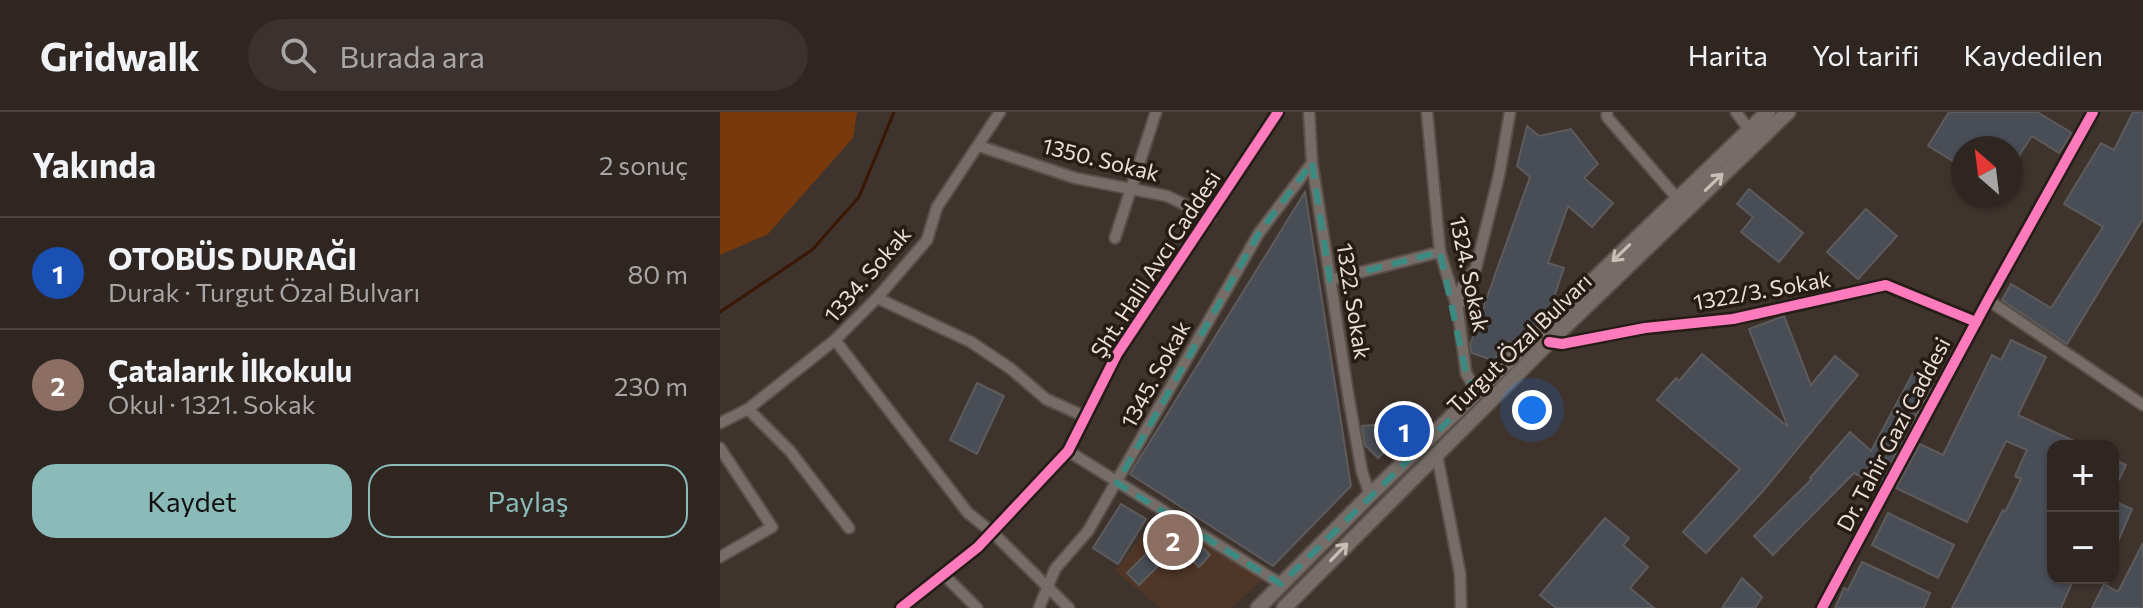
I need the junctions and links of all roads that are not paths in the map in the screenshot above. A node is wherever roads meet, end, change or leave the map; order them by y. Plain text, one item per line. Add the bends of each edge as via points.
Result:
1 (1000, 112) edge
2 (1156, 112) edge
3 (1309, 112) edge
4 (1427, 112) edge
5 (1510, 112) edge
6 (1607, 112) edge
7 (1736, 112) edge
8 (1768, 112) edge
9 (1788, 112) edge
10 (2093, 112) edge
11 (1271, 115) edge
12 (1749, 130) junction
13 (979, 146) junction
14 (1312, 163) junction
15 (1131, 190) junction
16 (1677, 198) junction
17 (1210, 217) junction
18 (1115, 238) dead end
19 (1440, 252) junction
20 (1330, 280) junction
21 (877, 298) junction
22 (1988, 300) junction
23 (1458, 310) junction
24 (1976, 322) junction
25 (835, 340) junction
26 (1549, 342) junction
27 (1477, 393) junction
28 (2143, 405) edge
29 (748, 409) junction
30 (1086, 417) junction
31 (720, 423) edge
32 (720, 448) edge
33 (1068, 451) junction
34 (1437, 455) junction
35 (1117, 483) junction
36 (1370, 495) junction
37 (849, 528) dead end
38 (993, 533) junction
39 (720, 557) edge
40 (943, 574) junction
41 (1281, 584) junction
42 (1047, 590) junction
43 (901, 608) edge
44 (977, 608) edge
45 (1039, 608) edge
46 (1069, 608) edge
47 (1258, 608) edge
48 (1284, 608) edge
49 (1461, 608) edge
50 (1822, 608) edge

1 - 13 street, 1334. Sokak
2 - 15 street
3 - 14 street, 1322. Sokak
4 - 19 street, 1324. Sokak
5 - 23 street via 1476,268 1461,289
6 - 16 street
7 - 12 street
8 - 12 main road
26 -> 9 main road, Turgut Özal Bulvarı
10 - 22 street, Dr. Tahir Gazi Caddesi
11 - 17 street, Şht. Halil Avcı Caddesi
12 - 16 main road
13 - 15 street, 1350. Sokak via 1075,178
13 - 21 street, 1334. Sokak via 937,207 927,240
14 - 20 street, 1322. Sokak
14 - 35 street, 1345. Sokak via 1259,233
15 - 17 street, 1350. Sokak via 1167,196
15 - 18 street
16 -> 27 main road
17 - 30 street, Şht. Halil Avcı Caddesi via 1117,354
19 - 20 street
19 - 23 street, 1324. Sokak
20 - 36 street, 1322. Sokak
21 - 25 street, 1334. Sokak
21 - 30 street via 971,342 1046,399
22 - 24 street, Dr. Tahir Gazi Caddesi
22 - 28 street
23 - 27 street, 1324. Sokak via 1466,373
24 - 26 street, 1322/3. Sokak via 1886,285 1733,319
24 - 50 street, Dr. Tahir Gazi Caddesi
25 - 29 street, 1334. Sokak
25 - 38 street via 968,513
26 - 34 main road, Turgut Özal Bulvarı
27 - 36 main road
29 - 31 street, 1334. Sokak
29 - 37 street via 790,451
30 - 33 street, Şht. Halil Avcı Caddesi
32 - 39 street via 772,527
33 - 35 street
33 - 38 street, Şht. Halil Avcı Caddesi
48 -> 34 main road, Turgut Özal Bulvarı
34 - 49 street via 1460,573
35 - 41 street
35 - 42 street, 1345. Sokak via 1088,531 1055,569
36 - 41 main road
38 - 40 street, Şht. Halil Avcı Caddesi
38 - 42 street
40 - 43 street, Şht. Halil Avcı Caddesi
40 - 44 street
41 - 47 main road
42 - 45 street, 1345. Sokak
42 - 46 street

